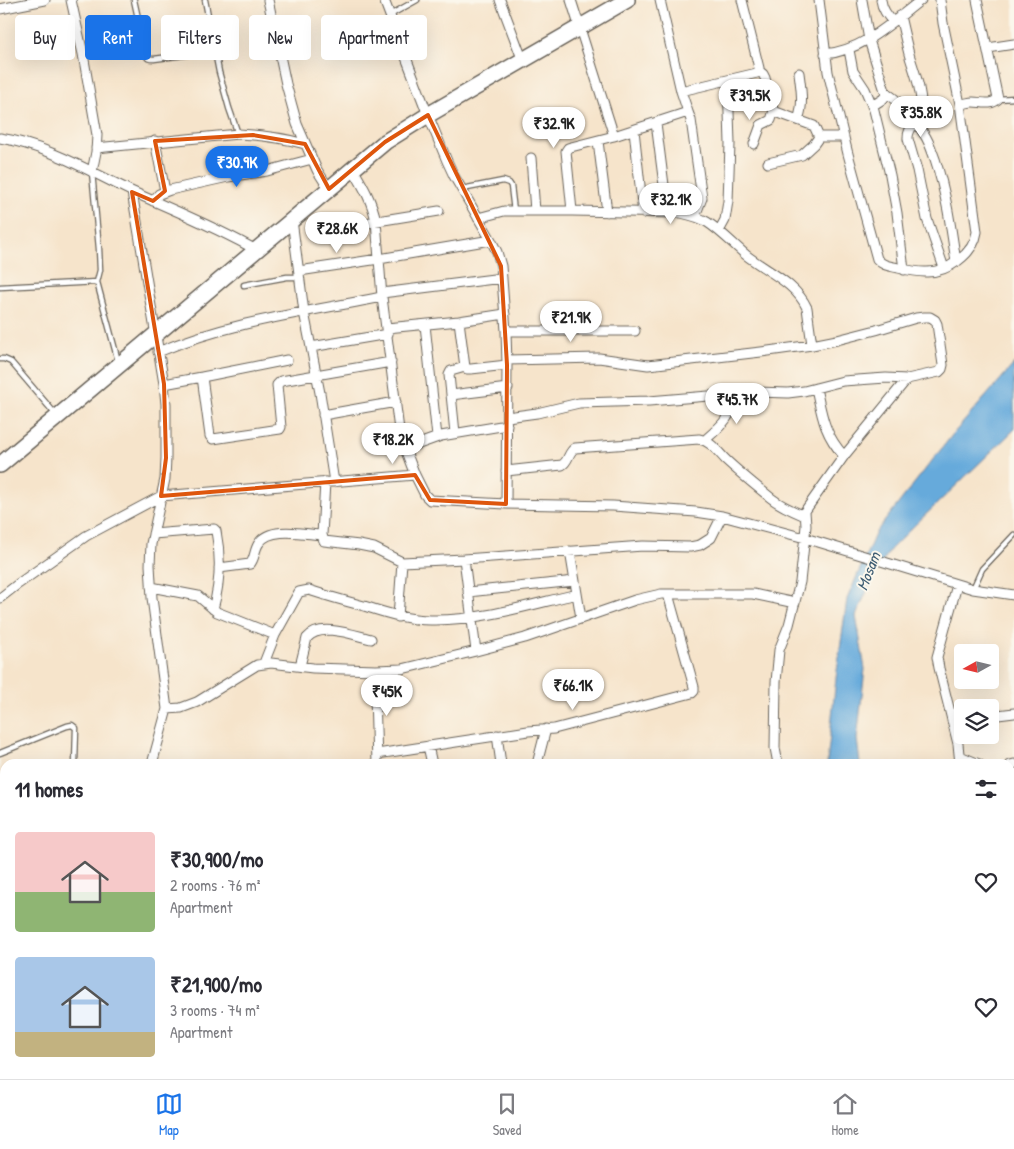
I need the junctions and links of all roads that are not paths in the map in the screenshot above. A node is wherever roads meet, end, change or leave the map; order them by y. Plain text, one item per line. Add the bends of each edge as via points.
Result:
1 (45, 0) edge
2 (71, 0) edge
3 (134, 0) edge
4 (205, 0) edge
5 (268, 0) edge
6 (384, 0) edge
7 (416, 0) edge
8 (500, 0) edge
9 (571, 0) edge
10 (627, 0) edge
11 (660, 0) edge
12 (742, 0) edge
13 (819, 0) edge
14 (862, 0) edge
15 (881, 0) edge
16 (921, 0) edge
17 (940, 0) edge
18 (977, 0) edge
19 (0, 9) edge
20 (208, 15) edge
21 (390, 15) joint
22 (897, 19) junction
23 (580, 27) junction
24 (869, 40) junction
25 (1014, 44) edge
26 (988, 48) junction
27 (849, 50) junction
28 (825, 54) junction
29 (161, 58) edge
30 (217, 60) edge
31 (407, 60) edge
32 (523, 61) junction
33 (759, 72) junction
34 (799, 73) dead end
35 (728, 80) junction
36 (682, 91) junction
37 (887, 94) junction
38 (1014, 98) edge
39 (998, 99) junction
40 (960, 104) junction
41 (872, 106) junction
42 (774, 110) junction
43 (688, 112) junction
44 (428, 116) junction
45 (798, 120) junction
46 (656, 123) junction
47 (915, 123) junction
48 (634, 130) junction
49 (238, 134) junction
50 (614, 136) junction
51 (819, 137) junction
52 (844, 137) junction
53 (0, 138) edge
54 (155, 141) junction
55 (598, 141) junction
56 (305, 144) junction
57 (754, 144) dead end
58 (96, 148) junction
59 (531, 158) dead end
60 (312, 159) junction
61 (768, 163) dead end
62 (353, 169) junction
63 (92, 172) junction
64 (329, 189) junction
65 (462, 189) junction
66 (165, 191) junction
67 (132, 192) junction
68 (665, 193) dead end
69 (153, 201) junction
70 (439, 211) dead end
71 (514, 211) junction
72 (535, 211) junction
73 (572, 211) junction
74 (607, 212) junction
75 (643, 213) junction
76 (695, 216) junction
77 (478, 218) junction
78 (292, 220) junction
79 (376, 221) junction
80 (316, 231) dead end
81 (719, 231) junction
82 (491, 240) junction
83 (256, 250) junction
84 (379, 259) junction
85 (956, 262) junction
86 (944, 268) junction
87 (904, 270) junction
88 (299, 274) junction
89 (502, 278) junction
90 (97, 282) junction
91 (244, 285) dead end
92 (0, 287) edge
93 (382, 295) junction
94 (304, 312) junction
95 (505, 314) junction
96 (459, 321) junction
97 (425, 324) junction
98 (387, 331) junction
99 (506, 331) junction
100 (635, 331) dead end
101 (155, 335) junction
102 (812, 344) junction
103 (311, 347) junction
104 (158, 352) junction
105 (0, 359) edge
106 (287, 360) dead end
107 (391, 362) junction
108 (507, 363) junction
109 (119, 365) junction
110 (465, 368) junction
111 (316, 375) junction
112 (202, 377) junction
113 (906, 379) junction
114 (164, 384) junction
115 (508, 388) junction
116 (816, 388) junction
117 (733, 394) junction
118 (451, 395) junction
119 (396, 402) junction
120 (323, 415) junction
121 (58, 417) junction
122 (507, 421) junction
123 (455, 433) junction
124 (437, 437) junction
125 (705, 440) junction
126 (405, 449) junction
127 (844, 456) junction
128 (0, 465) edge
129 (506, 471) junction
130 (415, 475) junction
131 (329, 482) junction
132 (161, 496) junction
133 (506, 504) junction
134 (722, 516) junction
135 (805, 516) junction
136 (153, 534) junction
137 (322, 535) junction
138 (1014, 535) edge
139 (805, 538) junction
140 (570, 551) junction
141 (464, 559) junction
142 (402, 562) junction
143 (219, 568) junction
144 (575, 581) junction
145 (957, 584) junction
146 (151, 587) junction
147 (973, 589) junction
148 (468, 592) junction
149 (577, 594) junction
150 (668, 594) junction
151 (1014, 595) edge
152 (0, 598) edge
153 (795, 603) junction
154 (213, 609) junction
155 (398, 616) junction
156 (471, 617) junction
157 (581, 618) junction
158 (275, 635) junction
159 (371, 639) dead end
160 (476, 651) junction
161 (264, 663) junction
162 (300, 666) junction
163 (376, 670) junction
164 (167, 709) junction
165 (1014, 713) edge
166 (999, 715) edge
167 (952, 721) joint
168 (546, 729) junction
169 (496, 735) junction
170 (428, 746) junction
171 (0, 752) edge
172 (377, 754) junction
173 (76, 759) edge
174 (153, 759) edge
175 (378, 759) edge
176 (431, 759) edge
177 (500, 759) edge
178 (538, 759) edge
179 (777, 759) edge
180 (960, 759) edge

1 - 19 street
2 - 58 street
3 - 29 lane via 147,57
4 - 20 lane
5 - 56 street via 286,84
6 - 21 street
7 - 21 lane
8 - 32 street
9 - 23 street
10 - 23 highway
11 - 36 street
12 - 33 street
13 - 28 street
14 - 24 street
15 - 22 street via 886,14
16 - 22 street
17 - 40 street
18 - 26 street
22 - 24 street
22 - 47 street via 921,100 920,114
23 - 32 highway
23 - 50 street
24 - 27 street
24 - 37 street
25 - 26 street
26 - 39 street
27 - 28 street
27 - 41 street via 853,71
28 - 52 street
30 - 49 lane
31 - 44 street
32 - 44 highway
33 - 35 street
33 - 42 street via 765,78
34 - 45 street via 802,96
35 - 36 street
35 - 81 street via 728,201 725,220
36 - 43 street
37 - 41 street
37 - 47 street
38 - 39 lane
39 - 40 street via 991,103
40 - 85 street via 977,232 969,252
41 - 87 street via 893,188
42 - 45 street
42 - 57 street via 770,120 761,125
43 - 46 street
43 - 76 street via 701,190
44 - 62 highway via 385,142
44 - 65 street
45 - 51 street via 814,126
46 - 48 street
46 - 68 street
47 - 85 street via 924,134 938,167
47 - 86 street via 909,130 908,139 927,219
48 - 50 street
48 - 75 street
49 - 54 street
49 - 56 street via 278,137
50 - 55 street
51 - 52 street
51 - 61 street via 802,155
52 - 87 street via 877,259
53 - 63 street via 50,152
54 - 58 street
54 - 66 street
55 - 73 street via 566,151
55 - 74 street
56 - 60 street
58 - 63 street
59 - 72 street
60 - 64 street
60 - 66 street
62 - 64 highway
62 - 79 street via 371,202
63 - 67 street
63 - 90 lane via 100,270
64 - 78 highway
65 - 71 lane via 504,181 509,183
65 - 77 street
66 - 69 street
67 - 69 street
67 - 101 street
69 - 83 street
70 - 79 street
71 - 72 street
71 - 77 street
72 - 73 street
73 - 74 street
74 - 75 street
75 - 76 street
76 - 81 street
77 - 82 street
78 - 83 highway
78 - 88 street
79 - 80 street
79 - 84 street
81 - 102 street via 756,263 785,282 805,303
82 - 84 street
82 - 89 street
83 - 101 highway
84 - 88 street
84 - 93 street
85 - 86 street
86 - 87 street via 926,272
88 - 91 lane
88 - 94 street
89 - 93 street
89 - 95 street
90 - 92 lane
90 - 109 lane
93 - 94 street
93 - 98 street
94 - 103 street
94 - 104 street via 202,335
95 - 96 street
95 - 99 street
96 - 97 street
96 - 110 street
97 - 98 street
97 - 124 street
98 - 103 street
98 - 107 street
99 - 100 street
99 - 108 street
101 - 104 street
101 - 109 highway
102 - 108 street via 648,365 599,358
102 - 113 street via 930,317 937,324 942,369
103 - 111 street
104 - 114 street
105 - 121 lane via 11,362
106 - 112 street
107 - 111 street
107 - 119 street
108 - 110 street
108 - 115 street
109 - 121 highway
110 - 118 street via 451,371
111 - 112 street via 278,382 280,429 213,439
111 - 120 street
112 - 114 street
113 - 116 street via 843,381
113 - 127 street
114 - 132 street via 166,458
115 - 118 street
115 - 122 street
116 - 117 street via 788,393
116 - 127 street via 826,430
117 - 122 street via 579,403
117 - 125 street via 734,401 727,418
118 - 123 street
119 - 120 street
119 - 126 street
120 - 131 street
121 - 128 highway
122 - 123 street
122 - 129 street
123 - 124 street
124 - 126 street
125 - 129 street via 576,448 562,465
125 - 135 street via 772,498
126 - 130 street
127 - 135 street via 805,511
129 - 133 street
130 - 131 street
130 - 133 street via 430,500
131 - 132 street
131 - 137 street
132 - 136 street
132 - 152 street via 86,536
133 - 134 street via 612,506
134 - 139 street
134 - 140 street via 711,538 700,545
135 - 139 street
136 - 143 street via 214,529
136 - 146 street
137 - 142 street via 324,542 374,548
137 - 143 street via 287,532 268,535 257,545 253,562
138 - 147 lane via 982,568
139 - 145 street
139 - 153 street
140 - 141 street
140 - 144 street
141 - 142 street
141 - 148 street
142 - 155 street
143 - 154 street
144 - 148 street
144 - 149 street
145 - 147 street
145 - 167 street via 938,657
146 - 154 street via 198,596
146 - 164 street
147 - 151 street
148 - 156 street
149 - 156 street
149 - 157 street
150 - 153 street via 753,594
150 - 157 street via 635,600
150 - 168 street via 694,691 570,726
153 - 179 street via 779,650
154 - 158 street
155 - 156 street via 430,620
155 - 158 street via 304,590 299,592
156 - 160 street
157 - 160 street
158 - 161 street
159 - 162 street via 336,631 314,632 307,638
160 - 163 street via 402,669
161 - 162 street
161 - 164 street via 251,667 197,702
162 - 163 street
163 - 172 street
164 - 174 street
165 - 166 street
167 - 180 street
168 - 169 street
168 - 178 street
169 - 170 street
169 - 177 street
170 - 172 street
170 - 176 street
171 - 173 lane via 72,725 76,728
172 - 175 street

